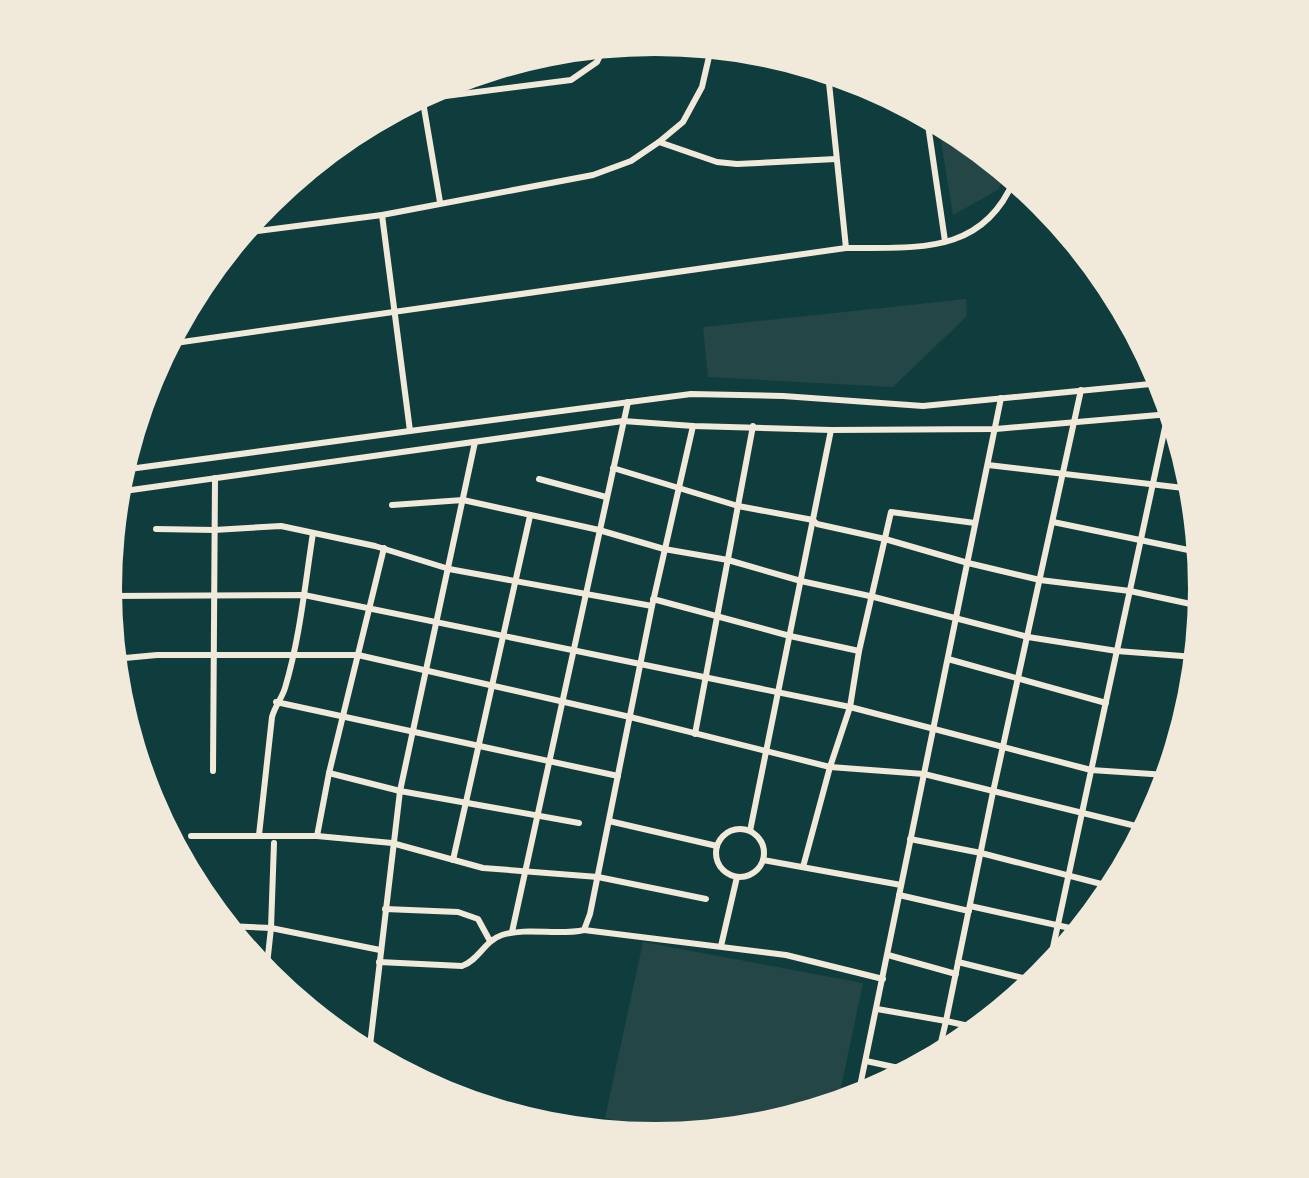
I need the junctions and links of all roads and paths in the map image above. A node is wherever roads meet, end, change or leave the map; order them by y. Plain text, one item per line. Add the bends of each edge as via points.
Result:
1 (598, 59) edge
2 (708, 59) edge
3 (829, 85) edge
4 (460, 93) edge
5 (424, 109) edge
6 (929, 132) edge
7 (659, 142) junction
8 (836, 159) junction
9 (1008, 190) edge
10 (440, 202) junction
11 (382, 215) junction
12 (261, 231) edge
13 (945, 241) junction
14 (846, 248) junction
15 (395, 312) junction
16 (182, 342) edge
17 (1147, 384) edge
18 (1081, 390) junction
19 (1001, 398) junction
20 (628, 402) junction
21 (1157, 413) edge
22 (1075, 420) junction
23 (623, 421) junction
24 (693, 426) junction
25 (753, 426) junction
26 (996, 429) junction
27 (831, 430) junction
28 (410, 431) junction
29 (1164, 434) edge
30 (475, 442) junction
31 (988, 465) junction
32 (136, 468) edge
33 (613, 468) junction
34 (1063, 473) junction
35 (215, 478) junction
36 (539, 479) dead end
37 (1153, 483) junction
38 (1177, 487) edge
39 (678, 488) junction
40 (131, 490) edge
41 (606, 497) junction
42 (463, 500) junction
43 (392, 505) dead end
44 (738, 506) junction
45 (530, 516) junction
46 (813, 520) junction
47 (1053, 522) junction
48 (975, 523) junction
49 (156, 529) dead end
50 (214, 530) junction
51 (599, 530) junction
52 (313, 533) junction
53 (885, 539) junction
54 (1141, 539) junction
55 (384, 548) junction
56 (664, 549) junction
57 (1186, 549) edge
58 (728, 560) junction
59 (968, 563) junction
60 (449, 569) junction
61 (517, 579) junction
62 (1040, 580) junction
63 (801, 581) junction
64 (1130, 591) junction
65 (585, 593) junction
66 (214, 595) junction
67 (304, 595) junction
68 (122, 596) edge
69 (874, 597) junction
70 (653, 602) junction
71 (1187, 603) edge
72 (370, 607) junction
73 (717, 615) junction
74 (957, 618) junction
75 (437, 621) junction
76 (790, 634) junction
77 (505, 636) junction
78 (1028, 637) junction
79 (859, 651) junction
80 (1117, 651) junction
81 (573, 652) junction
82 (293, 655) junction
83 (358, 655) junction
84 (213, 656) junction
85 (1183, 656) edge
86 (126, 658) edge
87 (948, 659) junction
88 (641, 663) junction
89 (426, 671) junction
90 (705, 679) junction
91 (1019, 680) junction
92 (493, 686) junction
93 (778, 693) junction
94 (276, 702) junction
95 (562, 702) junction
96 (1106, 703) junction
97 (850, 707) junction
98 (630, 717) junction
99 (342, 718) junction
100 (935, 728) junction
101 (413, 733) junction
102 (695, 734) junction
103 (480, 744) junction
104 (1004, 749) junction
105 (766, 752) junction
106 (548, 762) junction
107 (830, 767) junction
108 (1091, 770) junction
109 (213, 771) dead end
110 (329, 773) junction
111 (924, 774) junction
112 (1154, 774) edge
113 (618, 776) junction
114 (400, 791) junction
115 (993, 792) junction
116 (467, 802) junction
117 (537, 814) junction
118 (1084, 814) junction
119 (609, 821) junction
120 (579, 823) dead end
121 (1133, 825) edge
122 (750, 831) junction
123 (259, 835) junction
124 (191, 836) dead end
125 (317, 836) junction
126 (910, 839) junction
127 (274, 843) dead end
128 (392, 843) junction
129 (717, 846) junction
130 (981, 853) junction
131 (453, 860) junction
132 (763, 860) junction
133 (803, 867) junction
134 (525, 871) junction
135 (1069, 875) junction
136 (598, 877) junction
137 (737, 877) junction
138 (1099, 883) edge
139 (901, 885) junction
140 (899, 895) junction
141 (706, 899) dead end
142 (385, 909) junction
143 (970, 909) junction
144 (1058, 925) junction
145 (243, 927) edge
146 (1066, 927) edge
147 (271, 928) junction
148 (584, 930) junction
149 (512, 932) junction
150 (491, 940) junction
151 (1055, 940) edge
152 (721, 946) junction
153 (380, 950) junction
154 (268, 955) edge
155 (888, 955) junction
156 (379, 962) junction
157 (958, 962) junction
158 (956, 974) junction
159 (1019, 977) edge
160 (883, 979) junction
161 (877, 1009) junction
162 (946, 1021) junction
163 (962, 1024) edge
164 (942, 1038) edge
165 (371, 1040) edge
166 (866, 1061) junction
167 (891, 1066) edge
168 (862, 1079) edge

1 - 4 street via 571,80
2 - 7 street via 702,87 683,122
3 - 8 street
5 - 10 street
6 - 13 street
7 - 8 street via 737,164
7 - 10 street via 631,161 593,175
8 - 14 street
9 - 13 street via 984,222 965,237
10 - 11 street
11 - 12 street
11 - 15 street
13 - 14 street
14 - 15 street
15 - 16 street
15 - 28 street
17 - 18 street
18 - 19 street
18 - 22 street
19 - 20 street via 923,406 691,394
19 - 26 street
20 - 23 street
20 - 28 street
21 - 22 street
22 - 26 street
22 - 34 street
23 - 24 street
23 - 30 street
23 - 33 street
24 - 25 street
24 - 39 street
25 - 27 street
25 - 44 street
26 - 27 street
26 - 31 street
27 - 46 street
28 - 32 street
29 - 37 street
30 - 35 street
30 - 42 street
31 - 34 street
31 - 48 street
33 - 39 street
33 - 41 street
34 - 37 street
34 - 47 street
35 - 40 street
35 - 50 street
36 - 41 street
37 - 38 street
37 - 54 street
39 - 44 street
39 - 56 street
41 - 51 street
42 - 43 street
42 - 45 street
42 - 60 street
44 - 46 street
44 - 58 street
45 - 51 street
45 - 61 street
46 - 53 street
46 - 63 street
47 - 54 street
47 - 62 street
48 - 53 street via 891,512
48 - 59 street
49 - 50 street
50 - 52 street via 281,526
50 - 66 street
51 - 56 street
51 - 65 street
52 - 55 street
52 - 67 street
53 - 59 street
53 - 69 street
54 - 57 street
54 - 64 street
55 - 60 street
55 - 72 street
56 - 58 street
56 - 70 street
58 - 63 street
58 - 73 street
59 - 62 street
59 - 74 street
60 - 61 street
60 - 75 street
61 - 65 street
61 - 77 street
62 - 64 street
62 - 78 street
63 - 69 street
63 - 76 street
64 - 71 street
64 - 80 street
65 - 70 street
65 - 81 street
66 - 67 street
66 - 68 street
66 - 84 street
67 - 72 street
67 - 82 street
69 - 74 street
69 - 79 street
70 - 73 street
70 - 88 street
72 - 75 street
72 - 83 street
73 - 76 street
73 - 90 street
74 - 78 street
74 - 87 street
75 - 77 street
75 - 89 street
76 - 79 street
76 - 93 street
77 - 81 street
77 - 92 street
78 - 80 street
78 - 91 street
79 - 97 street
80 - 85 street
80 - 96 street
81 - 88 street
81 - 95 street
82 - 83 street
82 - 84 street
82 - 94 street via 284,694
83 - 89 street
83 - 99 street
84 - 86 street
84 - 109 street
87 - 91 street
87 - 100 street
88 - 90 street
88 - 98 street
89 - 92 street
89 - 101 street
90 - 93 street
90 - 102 street
91 - 96 street
91 - 104 street
92 - 95 street
92 - 103 street
93 - 97 street
93 - 105 street
94 - 99 street
94 - 123 street
95 - 98 street
95 - 106 street
96 - 108 street
97 - 100 street
97 - 107 street
98 - 102 street
98 - 113 street
99 - 101 street
99 - 110 street
100 - 104 street
100 - 111 street
101 - 103 street
101 - 114 street
102 - 105 street
103 - 106 street
103 - 116 street
104 - 108 street
104 - 115 street
105 - 107 street
105 - 122 street
106 - 113 street
106 - 117 street
107 - 111 street
107 - 133 street
108 - 112 street
108 - 118 street
110 - 114 street
110 - 125 street
111 - 115 street
111 - 126 street
113 - 119 street
114 - 116 street
114 - 128 street
115 - 118 street
115 - 130 street
116 - 117 street
116 - 131 street
117 - 120 street
117 - 134 street
118 - 121 street
118 - 135 street
119 - 129 street
119 - 136 street
122 - 129 street via 731,831
122 - 132 street via 763,846
123 - 124 street
123 - 125 street
125 - 128 street
126 - 130 street
126 - 139 street
127 - 147 street
128 - 131 street
128 - 142 street
129 - 137 street via 720,866
130 - 135 street
130 - 143 street
131 - 134 street
132 - 133 street
132 - 137 street via 750,875
133 - 139 street
134 - 136 street
134 - 149 street
135 - 138 street
135 - 144 street
136 - 141 street
136 - 148 street
137 - 152 street
139 - 140 street
140 - 143 street
140 - 155 street
142 - 150 street via 458,912 478,919
142 - 153 street
143 - 144 street
143 - 157 street
144 - 146 street
144 - 151 street
145 - 147 street
147 - 153 street
147 - 154 street
148 - 149 street
148 - 152 street
149 - 150 street
150 - 156 street via 462,966
152 - 160 street via 786,955
153 - 156 street
155 - 158 street
155 - 160 street
156 - 165 street
157 - 158 street
157 - 159 street
158 - 162 street
160 - 161 street
161 - 162 street
161 - 166 street
162 - 163 street
162 - 164 street
166 - 167 street
166 - 168 street

